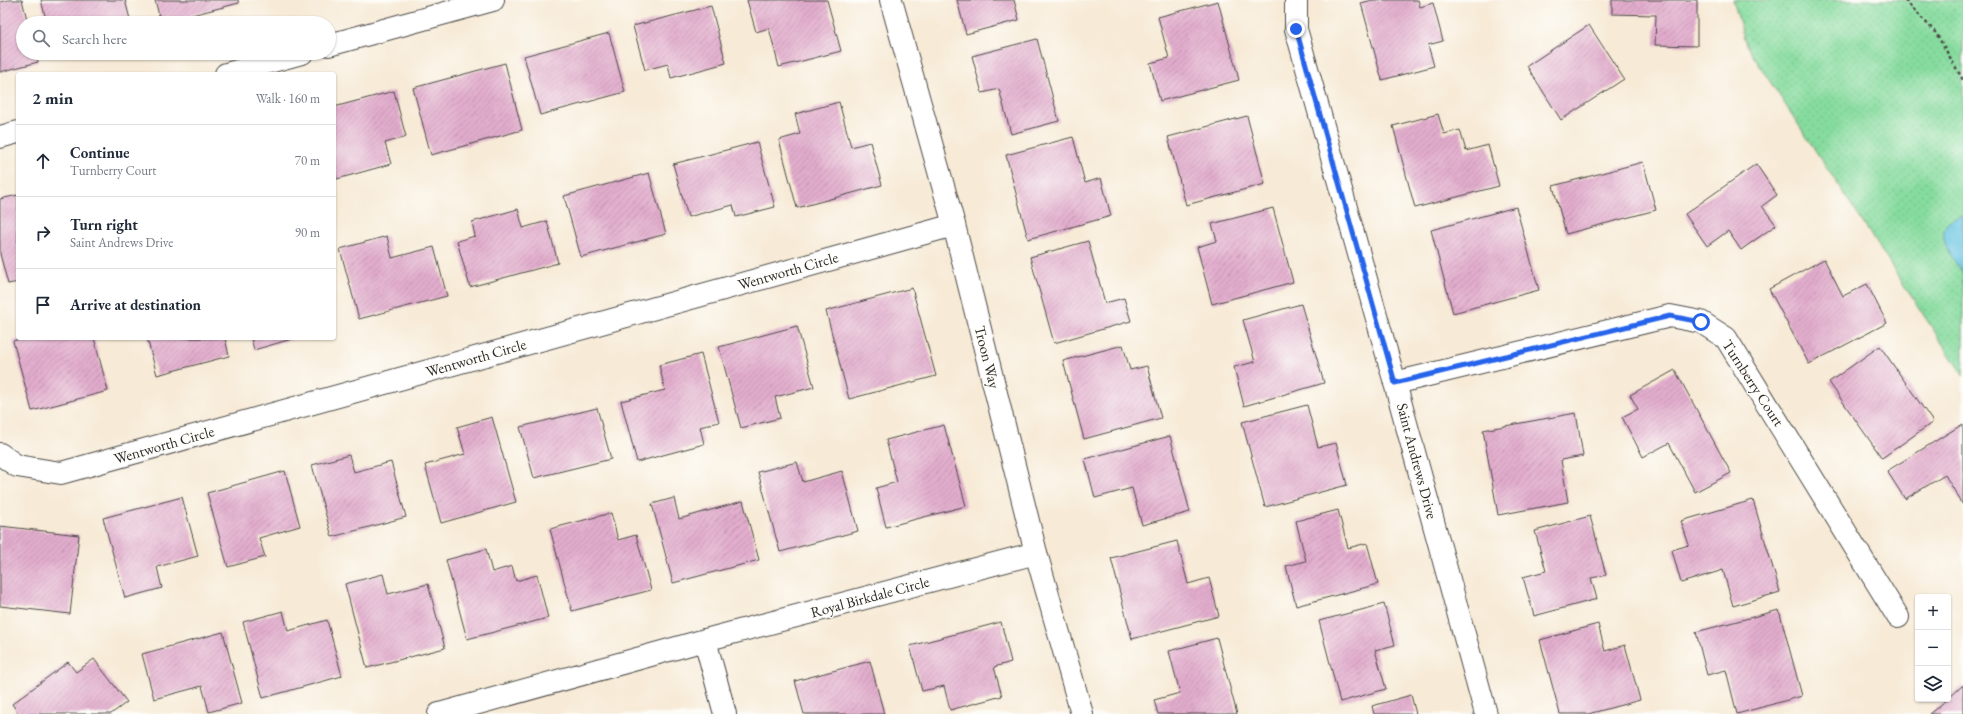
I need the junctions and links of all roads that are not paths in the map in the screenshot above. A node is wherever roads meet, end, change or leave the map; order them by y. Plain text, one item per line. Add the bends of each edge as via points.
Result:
1 (493, 0) edge
2 (891, 0) edge
3 (1296, 0) edge
4 (336, 44) edge
5 (277, 60) edge
6 (233, 72) edge
7 (16, 133) edge
8 (0, 137) edge
9 (954, 225) junction
10 (1395, 383) junction
11 (0, 454) edge
12 (1036, 553) junction
13 (1898, 618) dead end
14 (705, 640) junction
15 (439, 714) edge
16 (725, 714) edge
17 (1082, 714) edge
18 (1486, 714) edge

1 - 4 street
2 - 9 street, Troon Way
3 - 10 street, Saint Andrews Drive via 1296,29
5 - 6 street
7 - 8 street
9 - 11 street, Wentworth Circle via 61,474 17,466
9 - 12 street, Troon Way
10 - 13 street, Turnberry Court via 1670,316 1701,322 1726,338
10 - 18 street, Saint Andrews Drive
12 - 14 street, Royal Birkdale Circle
12 - 17 street, Troon Way
14 - 15 street, Royal Birkdale Circle
14 - 16 street

